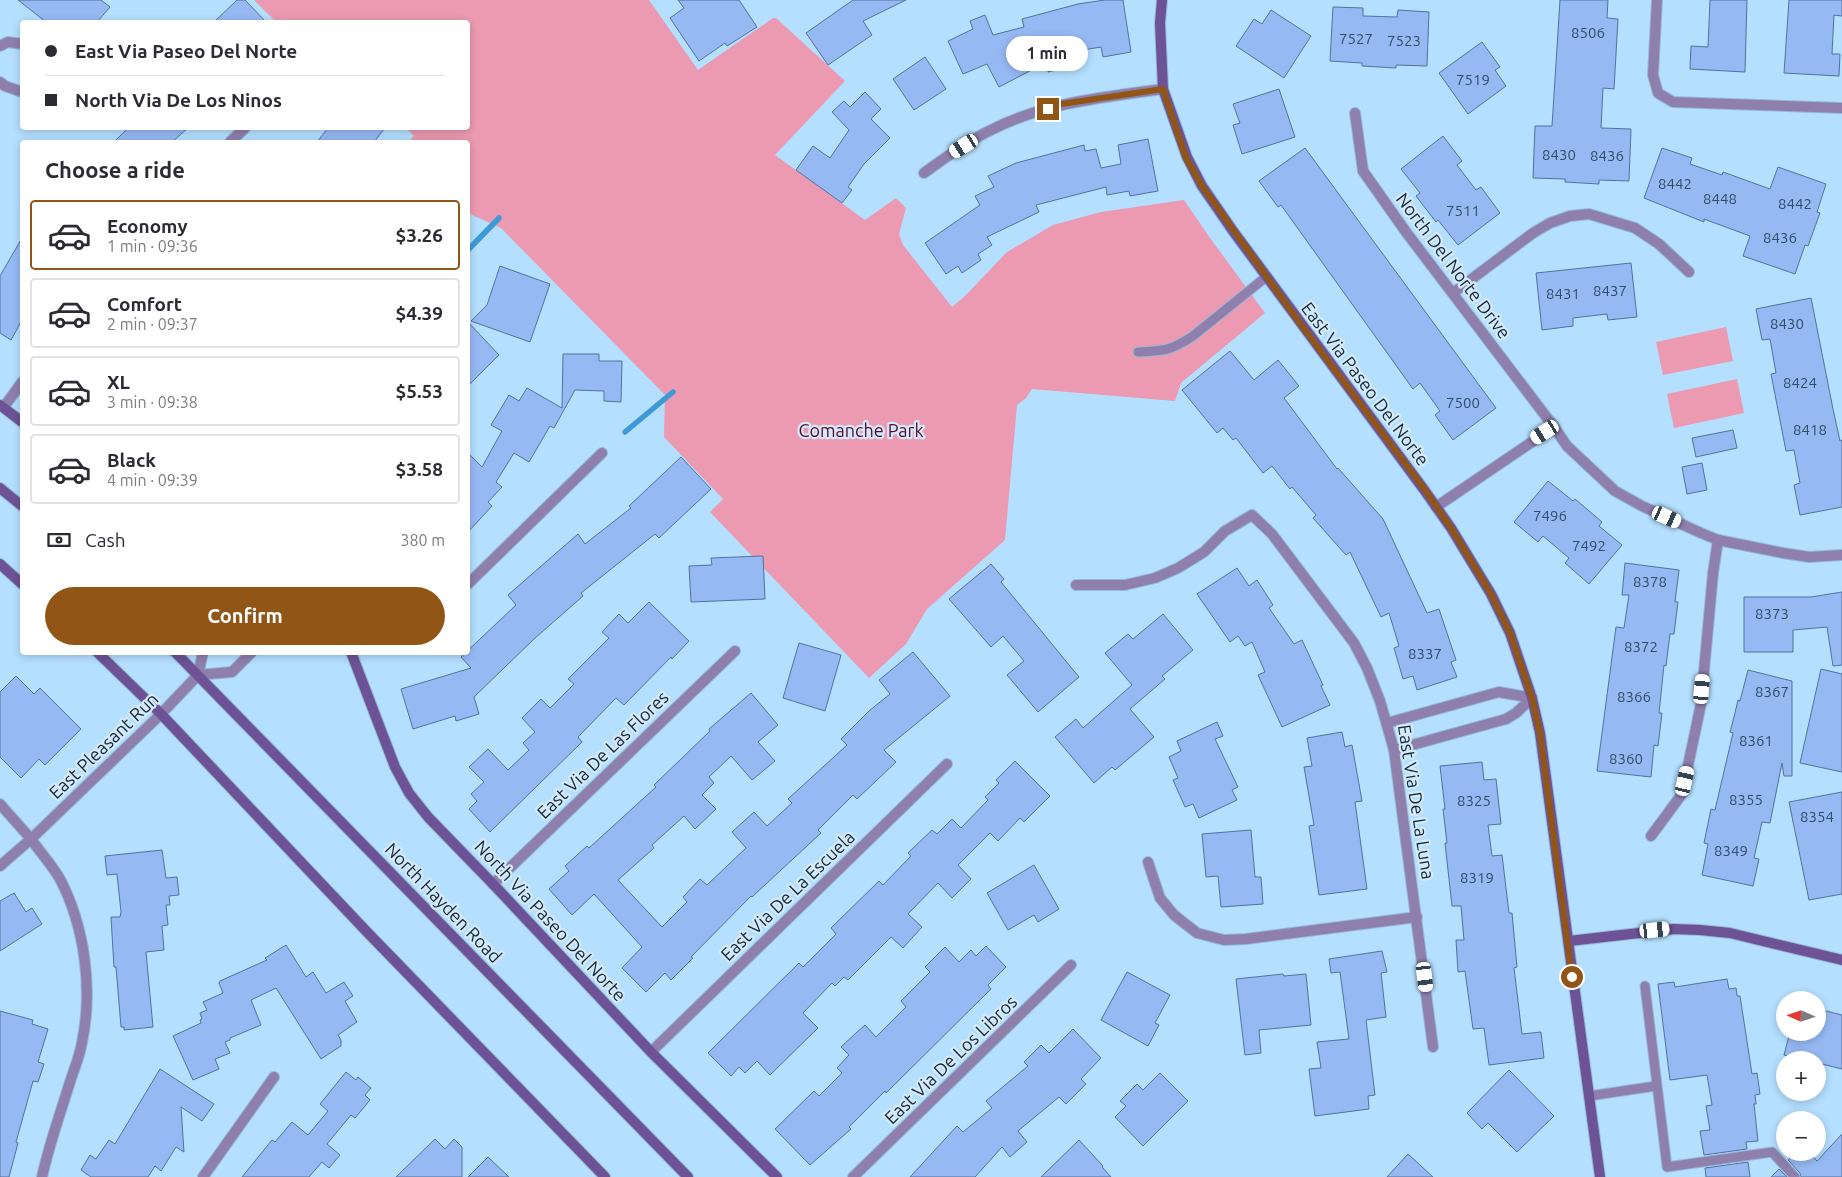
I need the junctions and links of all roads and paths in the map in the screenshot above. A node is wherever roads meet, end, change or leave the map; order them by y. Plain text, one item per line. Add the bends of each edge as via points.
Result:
1 (1162, 0) edge
2 (1657, 0) edge
3 (20, 44) edge
4 (0, 46) edge
5 (0, 82) edge
6 (1163, 89) junction
7 (20, 91) edge
8 (1842, 108) edge
9 (1355, 113) dead end
10 (243, 130) edge
11 (232, 140) edge
12 (924, 173) dead end
13 (1689, 272) dead end
14 (1266, 277) junction
15 (1453, 293) junction
16 (1138, 352) dead end
17 (20, 384) edge
18 (2, 406) edge
19 (20, 420) edge
20 (1554, 427) junction
21 (602, 453) dead end
22 (0, 488) edge
23 (20, 504) edge
24 (1436, 506) junction
25 (1718, 540) junction
26 (1842, 555) edge
27 (0, 564) edge
28 (20, 582) edge
29 (470, 582) edge
30 (1076, 585) dead end
31 (735, 651) dead end
32 (99, 655) edge
33 (178, 655) edge
34 (202, 655) edge
35 (249, 655) edge
36 (355, 655) edge
37 (198, 675) junction
38 (1532, 698) junction
39 (161, 714) junction
40 (1387, 723) junction
41 (1394, 750) junction
42 (948, 764) dead end
43 (0, 804) edge
44 (1650, 836) dead end
45 (31, 839) junction
46 (1148, 862) dead end
47 (0, 866) edge
48 (493, 884) junction
49 (1417, 917) junction
50 (1569, 941) junction
51 (1842, 960) edge
52 (1071, 965) dead end
53 (1645, 986) dead end
54 (1432, 1047) dead end
55 (651, 1052) junction
56 (274, 1077) dead end
57 (1656, 1086) junction
58 (1590, 1096) junction
59 (42, 1177) edge
60 (204, 1177) edge
61 (605, 1177) edge
62 (688, 1177) edge
63 (777, 1177) edge
64 (853, 1177) edge
65 (1600, 1177) edge
66 (1795, 1177) edge

1 - 6 street, East Via Paseo Del Norte
2 - 8 street via 1653,75 1658,93 1673,102
3 - 4 street via 8,42
5 - 7 street
6 - 12 street via 1061,104 1020,117 989,131
6 - 14 street, East Via Paseo Del Norte via 1186,158
9 - 15 street, North Del Norte Drive via 1363,171
10 - 11 street
13 - 15 street via 1659,244 1635,228 1589,214 1550,223
14 - 16 lane via 1182,343 1171,349
14 - 24 street, East Via Paseo Del Norte
15 - 20 street, North Del Norte Drive
17 - 18 street
18 - 19 street
20 - 24 street
20 - 25 street, North Del Norte Drive via 1567,446 1615,491
21 - 29 street
22 - 23 street
24 - 38 street, East Via Paseo Del Norte via 1491,594 1510,633
25 - 26 street, North Del Norte Drive via 1808,557
25 - 44 street via 1701,704 1682,794
27 - 28 street
30 - 40 street, East Via De La Luna via 1125,585 1155,578 1204,552 1225,531 1252,515 1272,534 1354,643
31 - 48 street, East Via De Las Flores
32 - 39 street
33 - 37 street, North Hayden Road
34 - 37 street
35 - 37 street via 232,672
36 - 48 street, North Via Paseo Del Norte via 395,767 409,793
37 - 39 street, East Pleasant Run
37 - 62 street, North Hayden Road
38 - 40 street via 1499,692
38 - 41 street via 1506,719
38 - 50 street, East Via Paseo Del Norte via 1540,733
39 - 45 street, East Pleasant Run
39 - 61 street
40 - 41 street, East Via De La Luna
41 - 49 street, East Via De La Luna
42 - 55 street, East Via De La Escuela
43 - 45 street
45 - 47 street, East Pleasant Run
45 - 59 street via 59,878 71,903 81,932 85,972 86,1012 82,1043
46 - 49 street via 1160,898 1174,915 1197,933 1224,940
48 - 55 street, North Via Paseo Del Norte
49 - 54 street, East Via De La Luna
50 - 51 street via 1674,929 1700,930
50 - 58 street, East Via Paseo Del Norte
52 - 64 street, East Via De Los Libros
53 - 57 lane
55 - 63 street, North Via Paseo Del Norte
56 - 60 street
57 - 58 lane
57 - 66 lane via 1667,1166 1772,1152
58 - 65 street, East Via Paseo Del Norte

